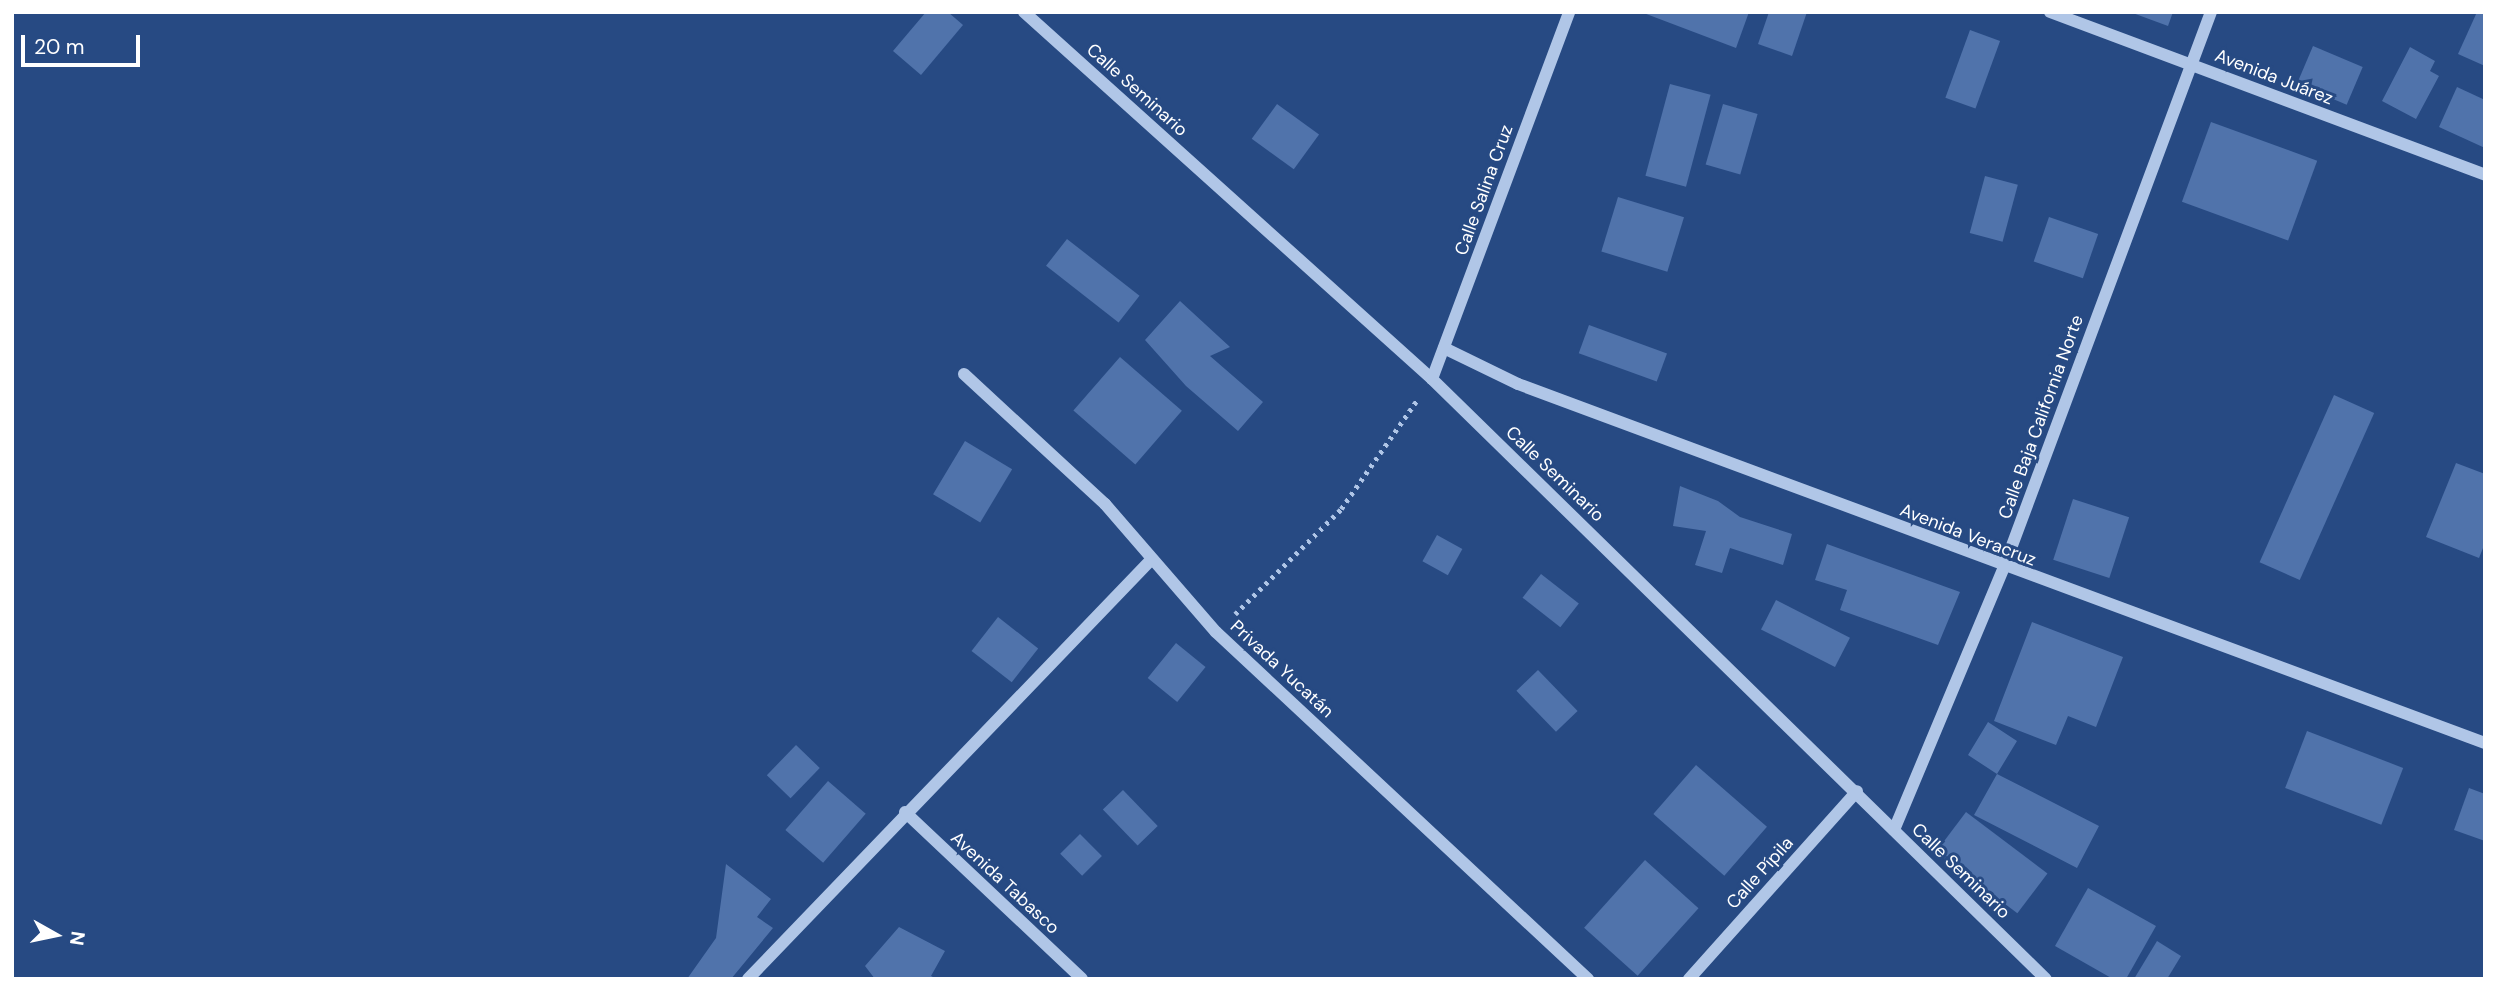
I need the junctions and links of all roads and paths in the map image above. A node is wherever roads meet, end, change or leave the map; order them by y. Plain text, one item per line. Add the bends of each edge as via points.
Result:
1 (1024, 12) edge
2 (1569, 12) edge
3 (2050, 12) edge
4 (2211, 12) edge
5 (2191, 65) junction
6 (2485, 174) edge
7 (1444, 348) junction
8 (964, 374) dead end
9 (1432, 379) junction
10 (1150, 561) junction
11 (2004, 567) junction
12 (1216, 632) junction
13 (2485, 743) edge
14 (1857, 791) junction
15 (905, 812) junction
16 (1894, 830) junction
17 (748, 979) edge
18 (1082, 979) edge
19 (1588, 979) edge
20 (1689, 979) edge
21 (2046, 979) edge

1 - 9 street, Calle Seminario
2 - 7 street, Calle Salina Cruz
3 - 5 street, Avenida Juárez
4 - 5 street, Calle Baja California Norte
5 - 6 street, Avenida Juárez
5 - 11 street, Calle Baja California Norte
7 - 9 street, Calle Salina Cruz
7 - 11 street, Avenida Veracruz via 1518,384
8 - 10 street, Privada Yucatán via 1105,504
9 - 12 path via 1341,509
9 - 14 street, Calle Seminario
10 - 12 street, Privada Yucatán
10 - 15 street
11 - 13 street, Avenida Veracruz
11 - 16 street, Calle Baja California Norte
12 - 19 street, Privada Yucatán
14 - 16 street, Calle Seminario
14 - 20 street, Calle Pípila
15 - 17 street
15 - 18 street, Avenida Tabasco
16 - 21 street, Calle Seminario

